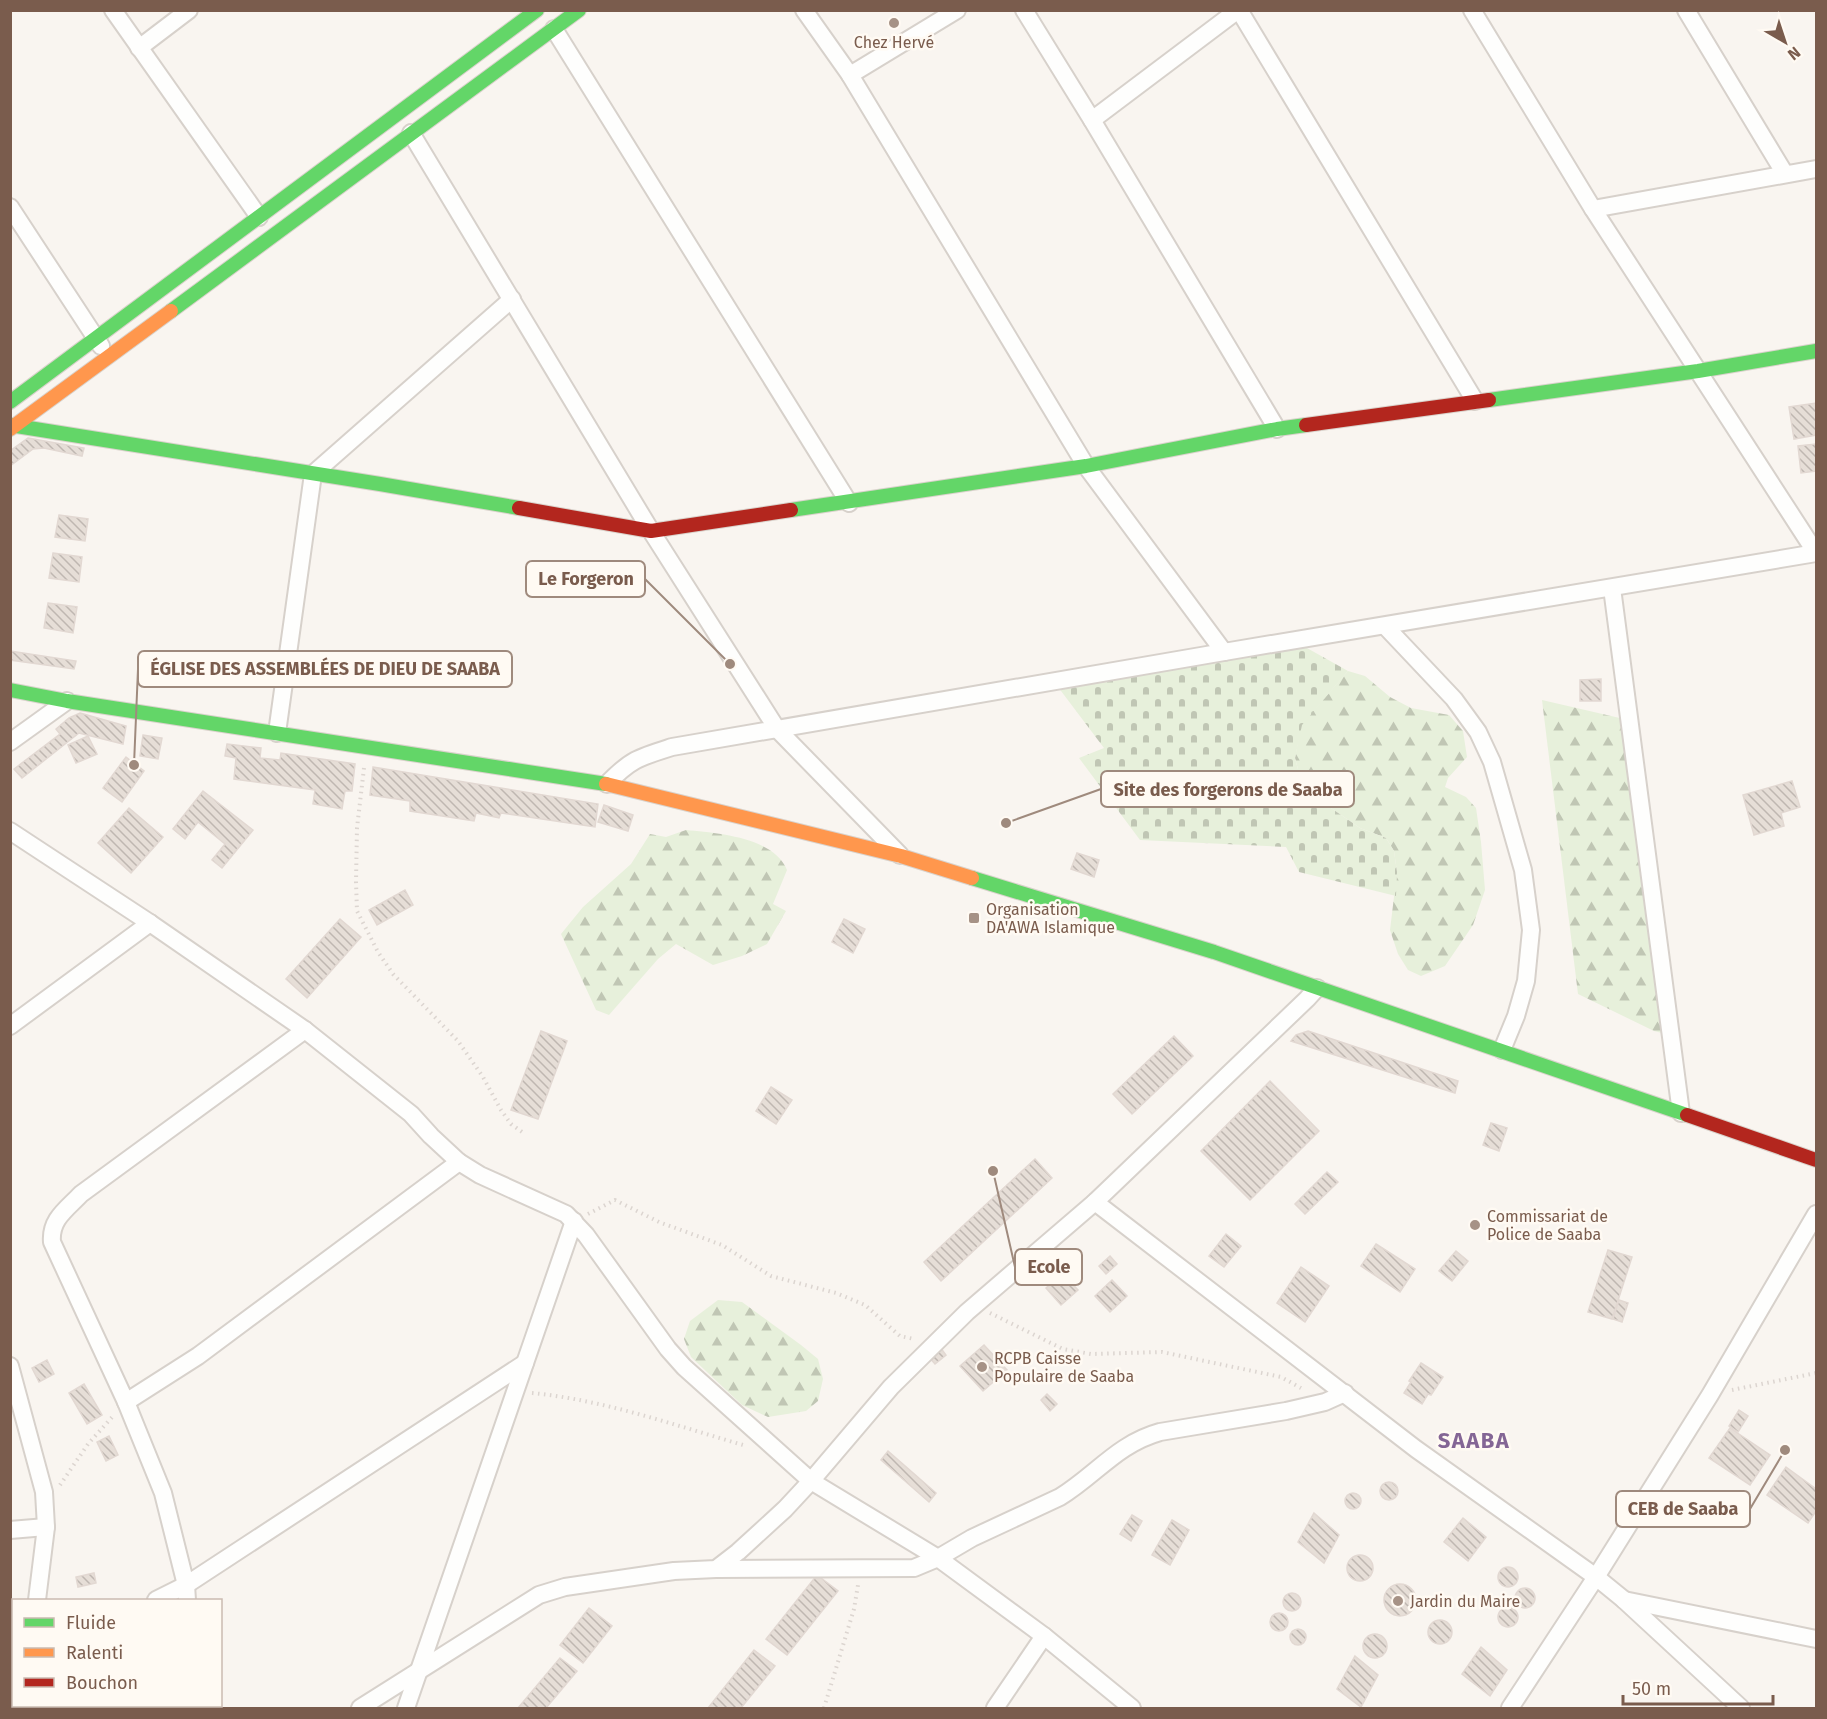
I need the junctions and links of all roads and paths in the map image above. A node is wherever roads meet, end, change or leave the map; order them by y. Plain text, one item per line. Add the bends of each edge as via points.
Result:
1 (113, 10) edge
2 (189, 10) edge
3 (537, 10) edge
4 (579, 10) edge
5 (804, 10) edge
6 (957, 10) edge
7 (1024, 10) edge
8 (1238, 10) edge
9 (1472, 10) edge
10 (1686, 10) edge
11 (554, 29) junction
12 (139, 48) junction
13 (849, 75) junction
14 (1092, 120) junction
15 (411, 133) junction
16 (1816, 169) edge
17 (1785, 174) junction
18 (10, 207) edge
19 (1593, 209) junction
20 (259, 217) junction
21 (512, 299) junction
22 (96, 338) junction
23 (1816, 351) edge
24 (108, 357) junction
25 (1698, 371) junction
26 (1475, 401) junction
27 (10, 402) edge
28 (12, 427) edge
29 (1277, 429) junction
30 (1086, 466) junction
31 (313, 474) junction
32 (849, 503) junction
33 (651, 531) junction
34 (1816, 553) edge
35 (1612, 588) junction
36 (1385, 626) junction
37 (1224, 652) junction
38 (10, 690) edge
39 (67, 701) junction
40 (777, 729) junction
41 (277, 733) junction
42 (10, 742) edge
43 (366, 746) junction
44 (607, 784) junction
45 (10, 831) edge
46 (901, 856) junction
47 (150, 923) junction
48 (1317, 988) junction
49 (10, 1026) edge
50 (305, 1030) junction
51 (1502, 1050) junction
52 (1681, 1113) junction
53 (525, 1134) dead end
54 (1816, 1160) edge
55 (459, 1162) junction
56 (1095, 1202) junction
57 (1816, 1214) edge
58 (574, 1221) junction
59 (967, 1312) junction
60 (915, 1339) dead end
61 (525, 1363) junction
62 (10, 1366) edge
63 (1816, 1373) edge
64 (515, 1391) junction
65 (1345, 1393) junction
66 (1710, 1395) junction
67 (126, 1402) junction
68 (1325, 1402) junction
69 (752, 1447) dead end
70 (811, 1481) junction
71 (45, 1519) junction
72 (10, 1530) edge
73 (938, 1558) junction
74 (716, 1569) junction
75 (861, 1569) junction
76 (1596, 1577) junction
77 (187, 1593) edge
78 (37, 1599) edge
79 (160, 1599) edge
80 (1623, 1599) junction
81 (1044, 1636) junction
82 (1816, 1639) edge
83 (418, 1673) junction
84 (1734, 1706) edge
85 (360, 1708) edge
86 (406, 1708) edge
87 (824, 1708) edge
88 (995, 1708) edge
89 (1132, 1708) edge
90 (1510, 1708) edge

1 - 12 street
2 - 12 street
3 - 20 street
4 - 11 street
5 - 13 street
6 - 13 street
7 - 14 street
8 - 14 street
8 - 26 street
9 - 19 street
10 - 17 street
11 - 15 street
11 - 32 street
12 - 20 street
13 - 30 street
14 - 29 street
15 - 21 street
15 - 24 street
16 - 17 street
17 - 19 street
18 - 22 street
19 - 25 street
20 - 22 street
21 - 31 street
21 - 33 street
22 - 24 street
22 - 27 street
23 - 25 street
24 - 28 street
25 - 26 street
25 - 34 street
26 - 29 street
28 - 31 street
29 - 30 street
30 - 32 street
30 - 37 street
31 - 33 street
31 - 41 street
32 - 33 street
33 - 40 street
34 - 35 street
35 - 36 street
35 - 52 street
36 - 37 street
36 - 51 street via 1454,699 1478,732 1492,762 1523,870 1531,930 1526,981
37 - 40 street
38 - 39 street
39 - 41 street
39 - 42 street
40 - 44 street via 672,747 639,757
40 - 46 street
41 - 43 street
43 - 44 street
43 - 53 path via 357,828 357,911 393,974 458,1041 501,1110
44 - 46 street
45 - 47 street
46 - 48 street via 1214,952
47 - 49 street
47 - 50 street
48 - 51 street
48 - 56 street
50 - 55 street via 411,1114
50 - 67 street via 81,1194 51,1230 52,1242
51 - 52 street
52 - 54 street
55 - 58 street
55 - 67 street via 198,1356
56 - 59 street
56 - 65 street
57 - 66 street
58 - 60 path via 615,1200 659,1222 722,1245 771,1276 865,1305 900,1336
58 - 61 street
58 - 70 street via 684,1367
59 - 68 path via 984,1310 1063,1349 1091,1354 1162,1352 1281,1377
59 - 70 street via 891,1388
61 - 64 street
61 - 77 street
62 - 71 street via 44,1492
63 - 66 path
64 - 69 path via 604,1405
64 - 83 street
65 - 68 street
65 - 76 street via 1416,1449
66 - 76 street
67 - 71 path via 68,1472
67 - 77 street via 163,1493
68 - 73 street via 1147,1436 1123,1448 1060,1497
70 - 73 street
70 - 74 street
71 - 72 street
71 - 78 street
73 - 75 street via 914,1568
73 - 81 street
74 - 75 street
74 - 83 street via 674,1571 566,1587 539,1595
75 - 87 path via 854,1609
76 - 80 street
76 - 90 street
77 - 79 street
80 - 82 street
80 - 84 street
81 - 88 street
81 - 89 street
83 - 85 street
83 - 86 street

